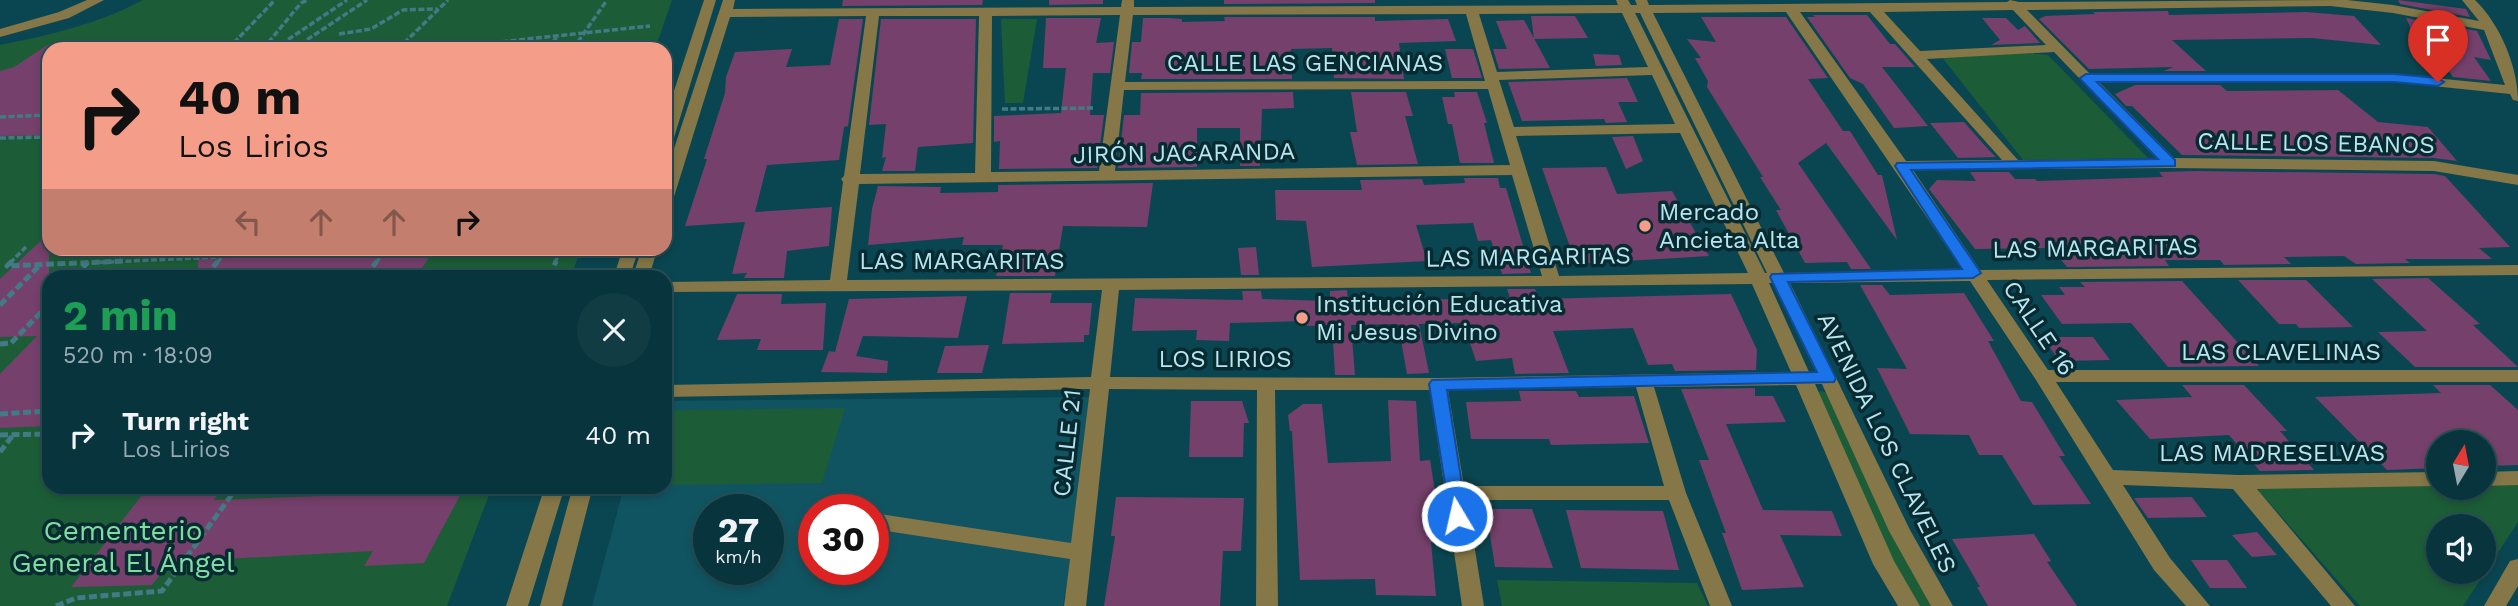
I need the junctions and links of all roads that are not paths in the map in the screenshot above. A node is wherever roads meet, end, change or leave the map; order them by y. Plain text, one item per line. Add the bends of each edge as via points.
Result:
1 (98, 0) edge
2 (710, 0) edge
3 (2468, 0) edge
4 (2013, 3) edge
5 (1633, 4) edge
6 (1127, 6) edge
7 (726, 7) edge
8 (1790, 8) junction
9 (1874, 8) junction
10 (1471, 9) junction
11 (873, 12) junction
12 (986, 12) junction
13 (2489, 27) junction
14 (0, 33) edge
15 (2057, 48) junction
16 (1916, 55) junction
17 (1658, 71) junction
18 (2086, 78) junction
19 (1492, 81) junction
20 (1117, 86) junction
21 (2517, 93) edge
22 (672, 119) edge
23 (1685, 128) junction
24 (1507, 131) junction
25 (2170, 163) junction
26 (2014, 165) junction
27 (1902, 166) junction
28 (1519, 170) junction
29 (982, 177) junction
30 (1106, 177) junction
31 (672, 178) edge
32 (849, 179) junction
33 (2518, 180) edge
34 (2518, 270) edge
35 (1973, 273) junction
36 (1758, 277) junction
37 (1778, 277) junction
38 (1552, 282) junction
39 (838, 284) junction
40 (1111, 286) junction
41 (672, 287) edge
42 (2043, 376) junction
43 (2518, 376) edge
44 (1801, 378) junction
45 (1828, 378) junction
46 (1643, 380) junction
47 (1100, 383) junction
48 (1266, 383) junction
49 (1438, 384) junction
50 (672, 391) edge
51 (2105, 477) junction
52 (2518, 478) edge
53 (2426, 479) edge
54 (2496, 479) edge
55 (2239, 482) junction
56 (1454, 493) junction
57 (1676, 493) junction
58 (552, 494) edge
59 (581, 494) edge
60 (889, 524) edge
61 (1081, 553) junction
62 (2518, 567) edge
63 (517, 606) edge
64 (551, 606) edge
65 (1075, 606) edge
66 (1267, 606) edge
67 (1473, 606) edge
68 (1721, 606) edge
69 (1909, 606) edge
70 (1942, 606) edge
71 (2199, 606) edge
72 (2344, 606) edge
73 (2495, 606) edge

1 - 14 street
2 - 22 street
3 - 13 street via 2480,9
4 - 9 street
4 - 13 street via 2330,2
4 - 15 street
5 - 8 street
5 - 10 street
5 - 17 street, AVENIDA LOS CLAVELES
5 - 37 street, AVENIDA LOS CLAVELES
6 - 10 street
6 - 12 street
6 - 20 street
7 - 11 street
7 - 31 street
8 - 9 street
8 - 27 street, CALLE 16
9 - 16 street
10 - 19 street
11 - 12 street
11 - 32 street
12 - 29 street
13 - 21 street
15 - 16 street
15 - 18 street
16 - 26 street
17 - 19 street, CALLE LAS GENCIANAS
17 - 23 street, AVENIDA LOS CLAVELES
18 - 21 street via 2394,78
18 - 25 street
19 - 20 street, CALLE LAS GENCIANAS
19 - 24 street
20 - 30 street
23 - 24 street
23 - 36 street, AVENIDA LOS CLAVELES
24 - 28 street
25 - 26 street, CALLE LOS EBANOS
25 - 33 street, CALLE LOS EBANOS via 2434,166
26 - 27 street, CALLE LOS EBANOS
27 - 35 street, CALLE 16
28 - 30 street, JIRÓN JACARANDA
28 - 38 street
29 - 30 street, JIRÓN JACARANDA
29 - 32 street, JIRÓN JACARANDA
32 - 39 street
34 - 35 street, LAS MARGARITAS
35 - 37 street, LAS MARGARITAS
35 - 42 street, CALLE 16
36 - 37 street, LAS MARGARITAS
36 - 38 street, LAS MARGARITAS
36 - 44 street, AVENIDA LOS CLAVELES
37 - 45 street, AVENIDA LOS CLAVELES
38 - 40 street, LAS MARGARITAS
39 - 40 street, LAS MARGARITAS
39 - 41 street, LAS MARGARITAS
40 - 47 street, CALLE 21
42 - 43 street, LAS CLAVELINAS
42 - 51 street, CALLE 16
44 - 45 street, LOS LIRIOS
44 - 46 street, LOS LIRIOS
44 - 69 street, AVENIDA LOS CLAVELES via 1884,564
45 - 70 street, AVENIDA LOS CLAVELES via 1900,531
46 - 49 street, LOS LIRIOS
46 - 57 street
47 - 48 street, LOS LIRIOS
47 - 50 street, LOS LIRIOS
47 - 61 street, CALLE 21
48 - 49 street, LOS LIRIOS
48 - 66 street
49 - 56 street
51 - 55 street, LAS MADRESELVAS
51 - 71 street, CALLE 16 via 2162,564
52 - 54 street
53 - 55 street, LAS MADRESELVAS
55 - 72 street
56 - 57 street
56 - 67 street
57 - 68 street
58 - 63 street
59 - 64 street
60 - 61 street
61 - 65 street, CALLE 21
62 - 73 street

